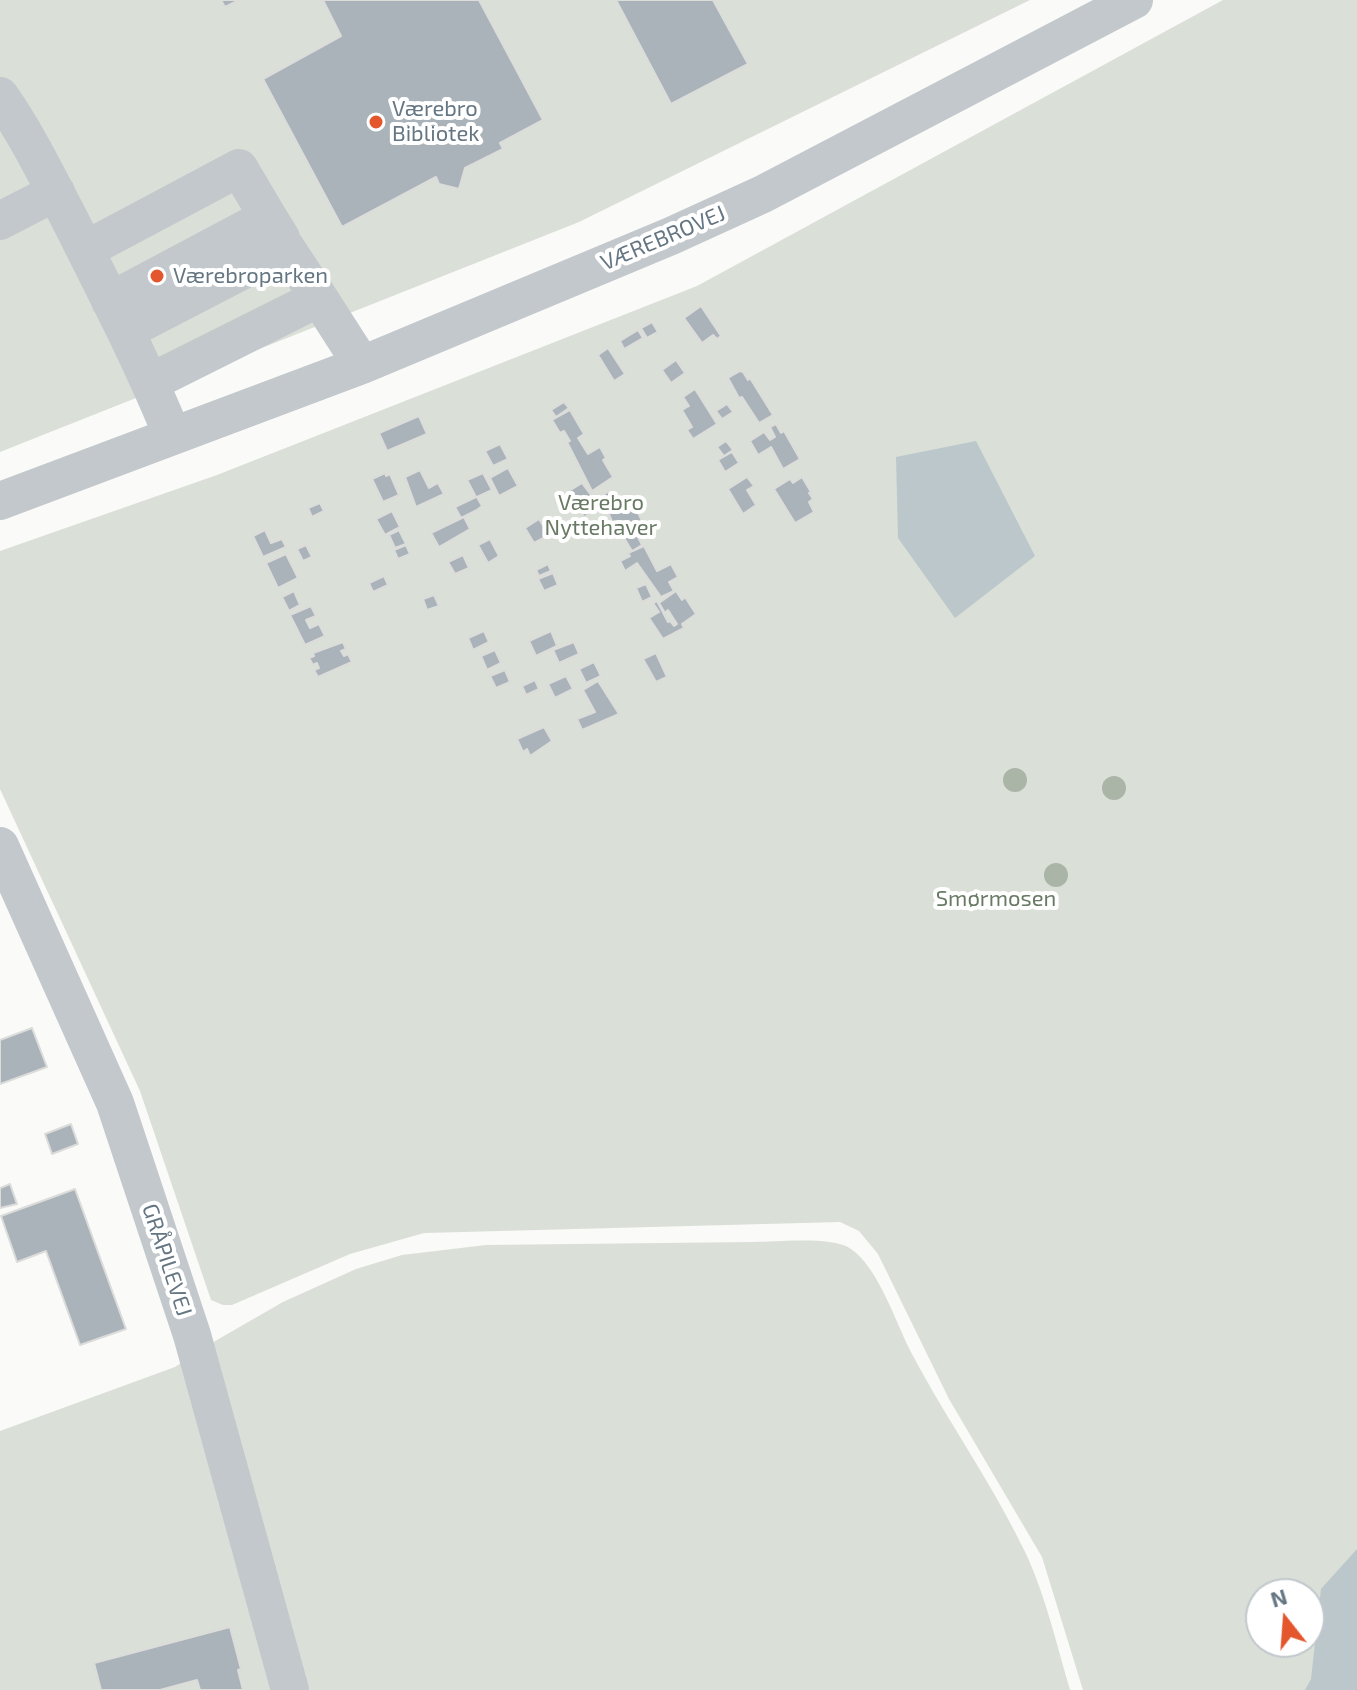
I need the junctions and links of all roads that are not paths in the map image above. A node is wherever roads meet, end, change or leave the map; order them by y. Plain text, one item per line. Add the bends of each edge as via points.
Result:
1 (1134, 0) edge
2 (0, 96) edge
3 (56, 192) junction
4 (0, 221) edge
5 (277, 232) junction
6 (85, 250) junction
7 (319, 298) junction
8 (118, 316) junction
9 (362, 365) junction
10 (151, 382) junction
11 (172, 435) junction
12 (0, 501) edge
13 (0, 846) edge
14 (290, 1690) edge

1 - 9 street, VÆREBROVEJ via 763,194
2 - 3 street
3 - 4 street
3 - 6 street
5 - 6 street via 239,168
5 - 7 street
5 - 8 street
6 - 8 street
7 - 9 street
7 - 10 street
8 - 10 street
9 - 11 street, VÆREBROVEJ
10 - 11 street
11 - 12 street, VÆREBROVEJ
13 - 14 street, GRÅPILEVEJ via 115,1103 192,1335

